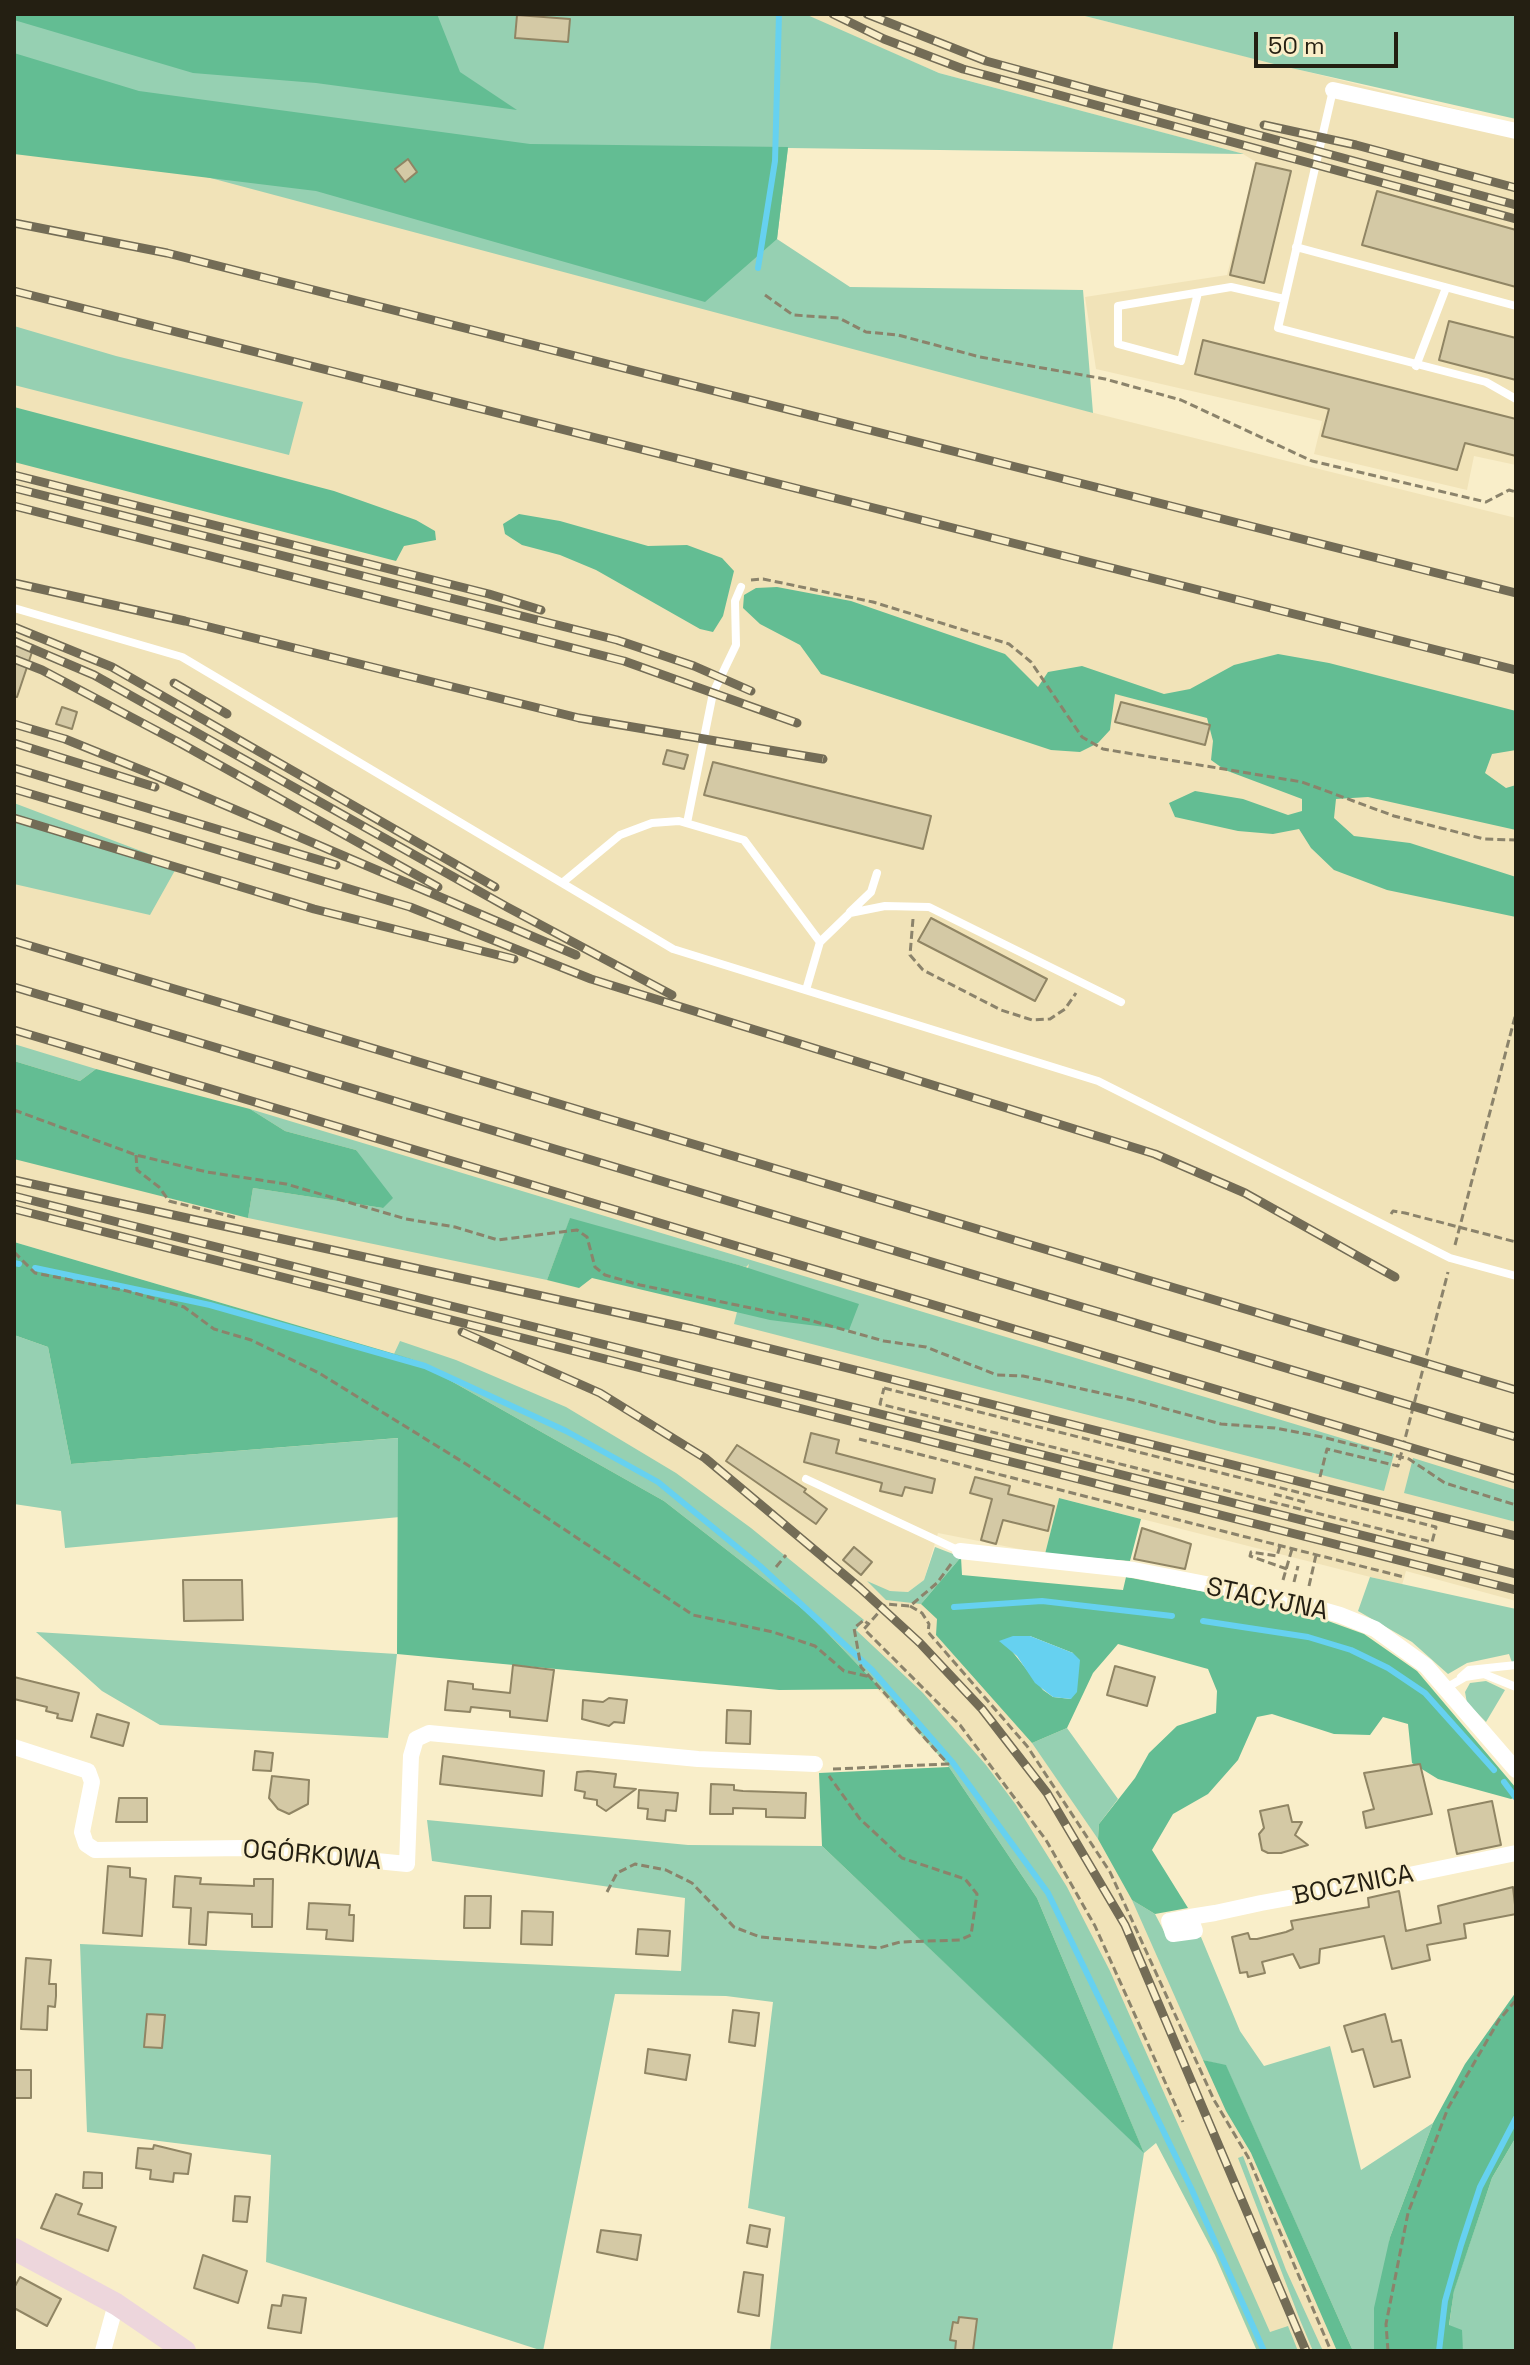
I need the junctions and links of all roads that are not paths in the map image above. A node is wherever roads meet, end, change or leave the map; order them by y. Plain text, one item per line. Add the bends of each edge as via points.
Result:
1 (1333, 90) joint
2 (1516, 131) edge
3 (1296, 247) junction
4 (1446, 288) junction
5 (1198, 293) junction
6 (1284, 299) junction
7 (1516, 306) edge
8 (1416, 366) junction
9 (1516, 399) edge
10 (741, 587) road end
11 (14, 608) edge
12 (687, 823) junction
13 (877, 873) dead end
14 (562, 883) junction
15 (850, 913) junction
16 (820, 942) junction
17 (806, 990) junction
18 (1121, 1002) dead end
19 (1516, 1276) edge
20 (806, 1479) dead end
21 (960, 1551) joint
22 (1516, 1665) edge
23 (1452, 1684) junction
24 (1516, 1687) edge
25 (14, 1747) edge
26 (815, 1764) dead end
27 (1516, 1770) edge
28 (1516, 1853) edge
29 (1190, 1917) dead end
30 (14, 2249) edge
31 (116, 2304) junction
32 (103, 2351) edge
33 (185, 2351) edge

1 - 2 street
1 - 3 lane
3 - 4 lane
3 - 6 lane
4 - 7 lane
4 - 8 lane
5 - 5 lane via 1118,306 1118,344 1181,361
5 - 6 lane via 1231,287
6 - 8 lane via 1278,328
8 - 9 lane via 1486,382
10 - 12 lane via 735,601 736,645 713,693
11 - 14 lane via 182,657
12 - 14 lane via 652,823 620,835
12 - 16 lane via 744,840
13 - 15 lane via 871,892
14 - 17 lane via 673,949
15 - 16 lane
15 - 18 lane via 885,906 929,907
16 - 17 lane
17 - 19 lane via 1098,1081 1450,1258
20 - 21 lane
21 - 23 street, STACYJNA via 1134,1570 1303,1603 1375,1629
22 - 23 lane via 1469,1670
23 - 24 lane via 1484,1674
23 - 27 street, STACYJNA
25 - 26 street, OGÓRKOWA via 88,1771 92,1782 82,1832 95,1850 244,1848 407,1864 411,1756 416,1739 429,1733 698,1759
28 - 29 street, BOCZNICA
30 - 31 street
31 - 32 street
31 - 33 street

